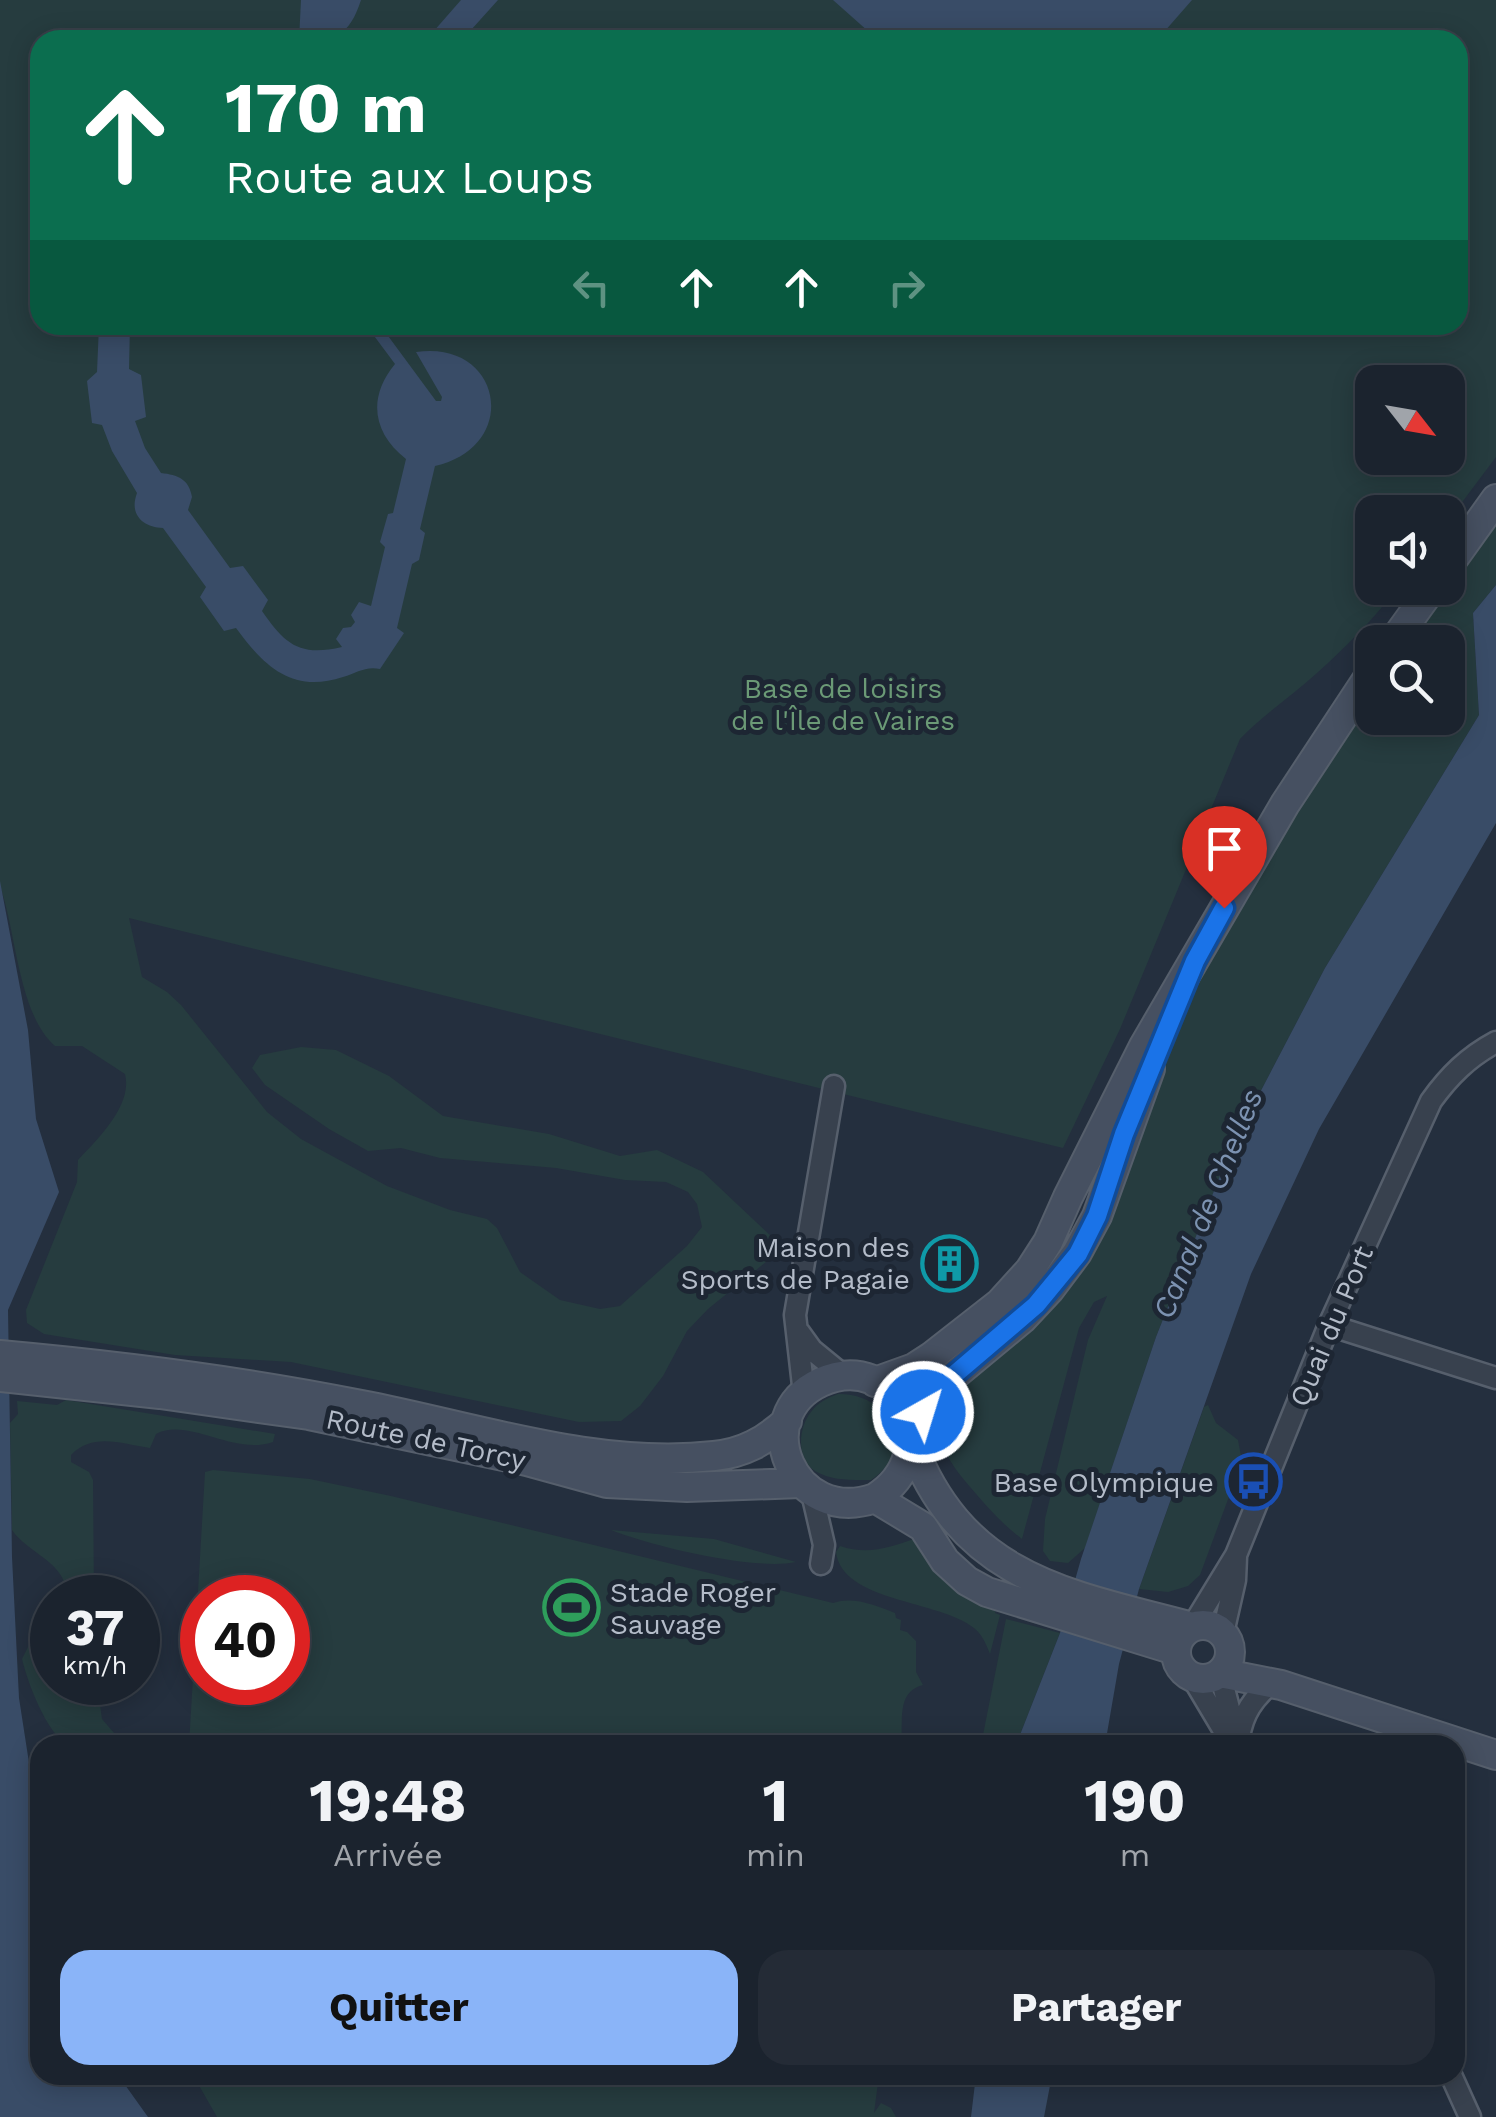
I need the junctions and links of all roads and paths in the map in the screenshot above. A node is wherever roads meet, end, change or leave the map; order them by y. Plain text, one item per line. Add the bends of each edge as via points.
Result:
1 (1496, 499) edge
2 (1465, 542) edge
3 (1355, 697) edge
4 (1195, 961) junction
5 (1496, 1042) edge
6 (834, 1086) dead end
7 (1329, 1325) junction
8 (798, 1330) junction
9 (0, 1355) edge
10 (51, 1370) junction
11 (844, 1376) junction
12 (0, 1377) edge
13 (1496, 1378) edge
14 (874, 1382) junction
15 (804, 1394) junction
16 (787, 1421) junction
17 (912, 1438) junction
18 (806, 1488) junction
19 (862, 1501) junction
20 (1236, 1555) junction
21 (1046, 1598) junction
22 (1192, 1627) junction
23 (1148, 1628) junction
24 (1226, 1639) junction
25 (1176, 1650) junction
26 (1220, 1673) junction
27 (1192, 1677) junction
28 (1271, 1682) junction
29 (1228, 1735) edge
30 (1236, 1735) edge
31 (1240, 1735) edge
32 (1434, 1735) edge
33 (1465, 1745) edge
34 (1496, 1755) edge
35 (1456, 2085) edge
36 (1470, 2117) edge

1 - 2 main road
3 - 4 main road
4 - 14 main road via 1030,1270 931,1357
4 - 17 main road via 1078,1254 1022,1319 934,1392
5 - 7 street, Quai du Port via 1456,1069 1431,1101
6 - 8 street via 802,1267
7 - 13 street
7 - 20 street, Quai du Port
8 - 11 street
8 - 15 street
9 - 10 main road
10 - 12 main road
10 - 16 main road, Route de Torcy via 212,1380 628,1457 738,1452
10 - 18 main road, Route de Torcy via 310,1415 607,1483
11 - 14 main road
11 - 15 main road
14 - 17 main road via 899,1402
15 - 16 main road
16 - 18 main road via 784,1447
17 - 19 main road via 900,1476
17 - 21 main road via 927,1481 972,1536
18 - 19 main road via 826,1500
18 - 19 street via 822,1555
19 - 21 main road via 922,1527 967,1581 1011,1602
20 - 22 street, Quai du Port
20 - 24 street, Quai du Port
21 - 23 main road
22 - 23 main road
22 - 24 main road via 1209,1625
22 - 25 main road
23 - 25 main road
24 - 26 main road via 1229,1660
24 - 28 main road
25 - 27 main road via 1179,1666
26 - 27 main road
26 - 28 main road
26 - 30 street
27 - 29 street
28 - 31 street via 1249,1704
28 - 32 main road
33 - 34 main road
35 - 36 street

